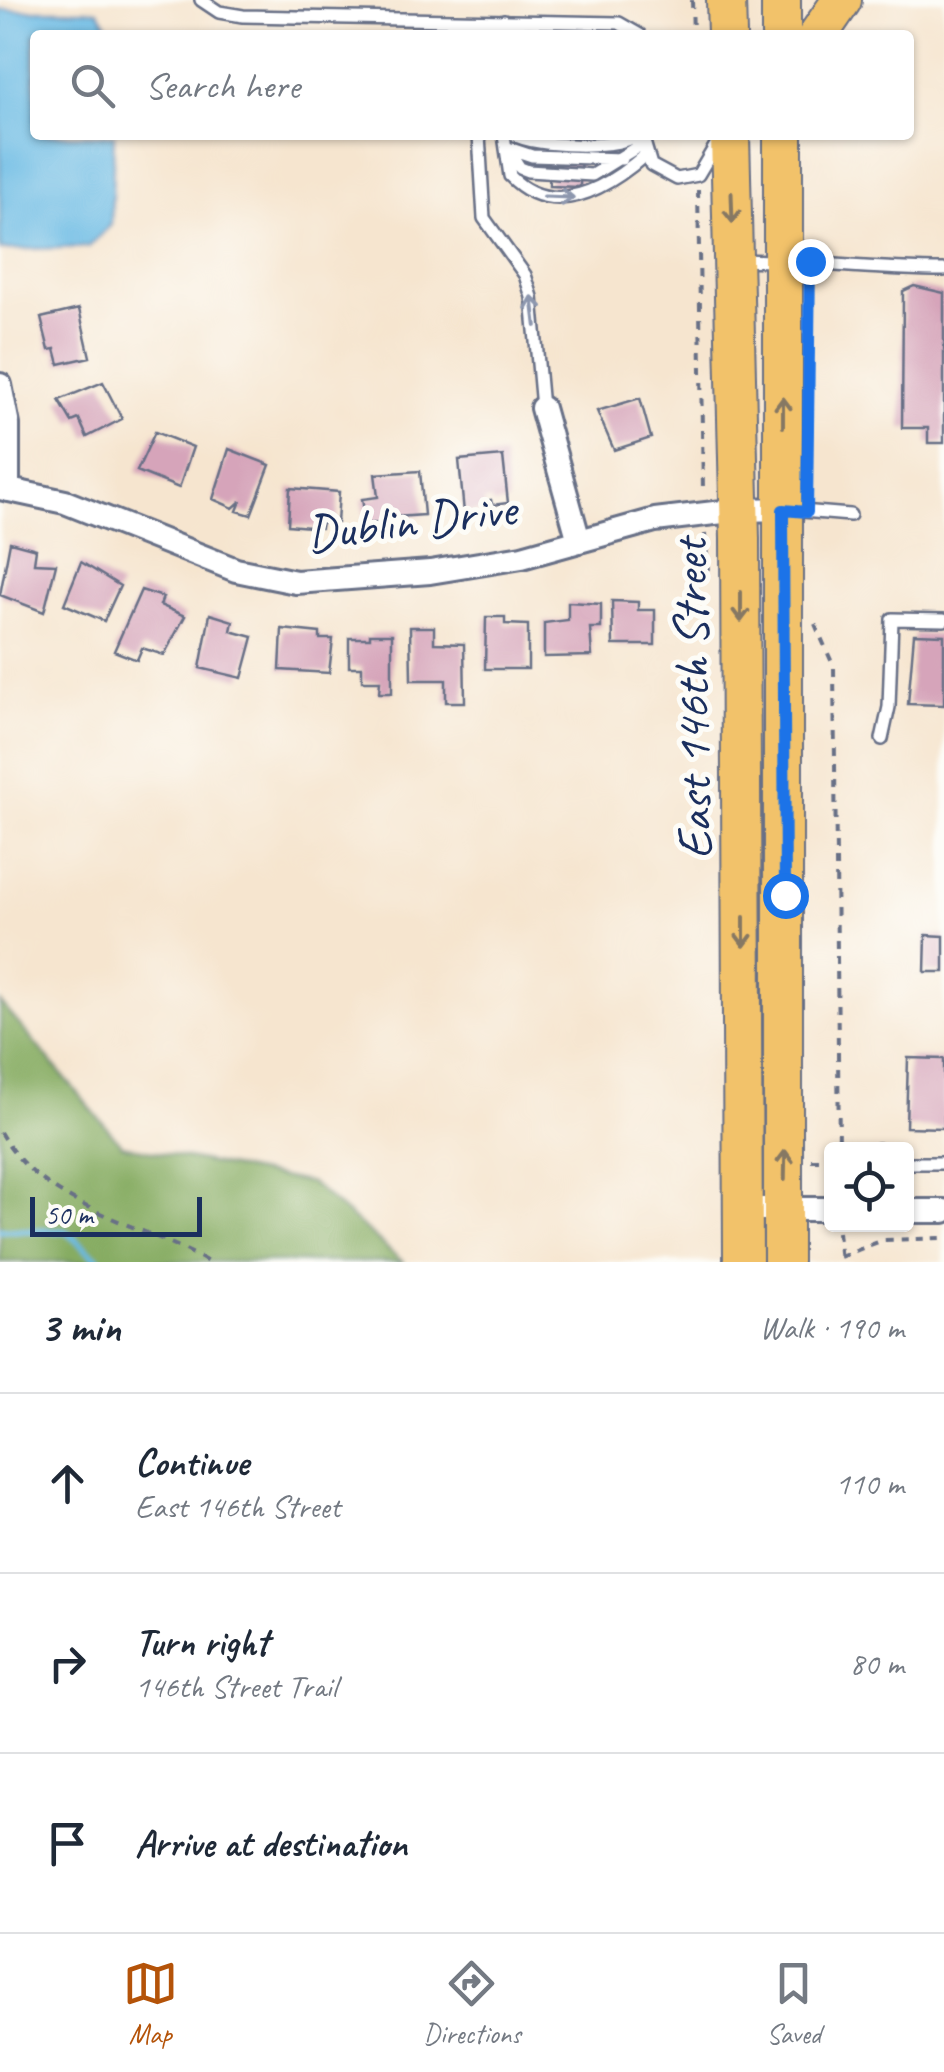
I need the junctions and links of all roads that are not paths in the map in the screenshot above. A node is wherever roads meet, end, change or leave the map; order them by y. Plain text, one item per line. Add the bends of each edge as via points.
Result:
1 (201, 0) edge
2 (726, 0) edge
3 (781, 0) edge
4 (842, 0) edge
5 (450, 19) junction
6 (504, 20) junction
7 (467, 30) edge
8 (505, 30) edge
9 (632, 30) edge
10 (727, 30) edge
11 (781, 30) edge
12 (821, 30) edge
13 (479, 140) edge
14 (507, 140) edge
15 (507, 140) edge
16 (517, 140) edge
17 (718, 140) edge
18 (730, 140) edge
19 (782, 140) edge
20 (641, 142) edge
21 (734, 260) junction
22 (784, 261) junction
23 (944, 270) edge
24 (0, 385) edge
25 (542, 408) joint
26 (4, 489) edge
27 (740, 510) junction
28 (783, 510) junction
29 (850, 515) dead end
30 (579, 541) junction
31 (944, 620) edge
32 (882, 739) dead end
33 (914, 1162) edge
34 (944, 1163) edge
35 (744, 1209) junction
36 (784, 1209) junction
37 (824, 1209) edge
38 (914, 1211) edge
39 (944, 1211) edge
40 (744, 1262) edge
41 (784, 1262) edge

1 - 5 lane via 243,16
2 - 10 main road
3 - 11 main road
4 - 12 main road
5 - 6 lane
5 - 7 lane
6 - 8 lane
6 - 9 lane via 619,22
25 -> 13 lane via 532,297 525,275 484,218
14 -> 20 lane via 510,176 546,197 590,194
15 - 20 lane via 520,168 592,175
16 - 20 lane
17 - 20 lane via 698,175 684,179 667,176
18 -> 21 main road, East 146th Street
19 - 22 main road, East 146th Street
21 - 22 lane
21 - 27 main road, East 146th Street
22 - 23 lane via 852,270
28 -> 22 main road, East 146th Street
24 - 26 street via 8,426
25 - 30 street
26 - 30 street, Dublin Drive via 65,502 236,570 296,582 430,572
27 - 28 street, Dublin Drive
27 - 30 street, Dublin Drive via 655,520
27 -> 35 main road, East 146th Street
28 - 29 lane
36 -> 28 main road, East 146th Street
31 - 32 lane via 892,619
33 - 34 lane
35 - 36 street
35 - 40 main road, East 146th Street
36 - 37 street
36 - 41 main road, East 146th Street
38 - 39 street

